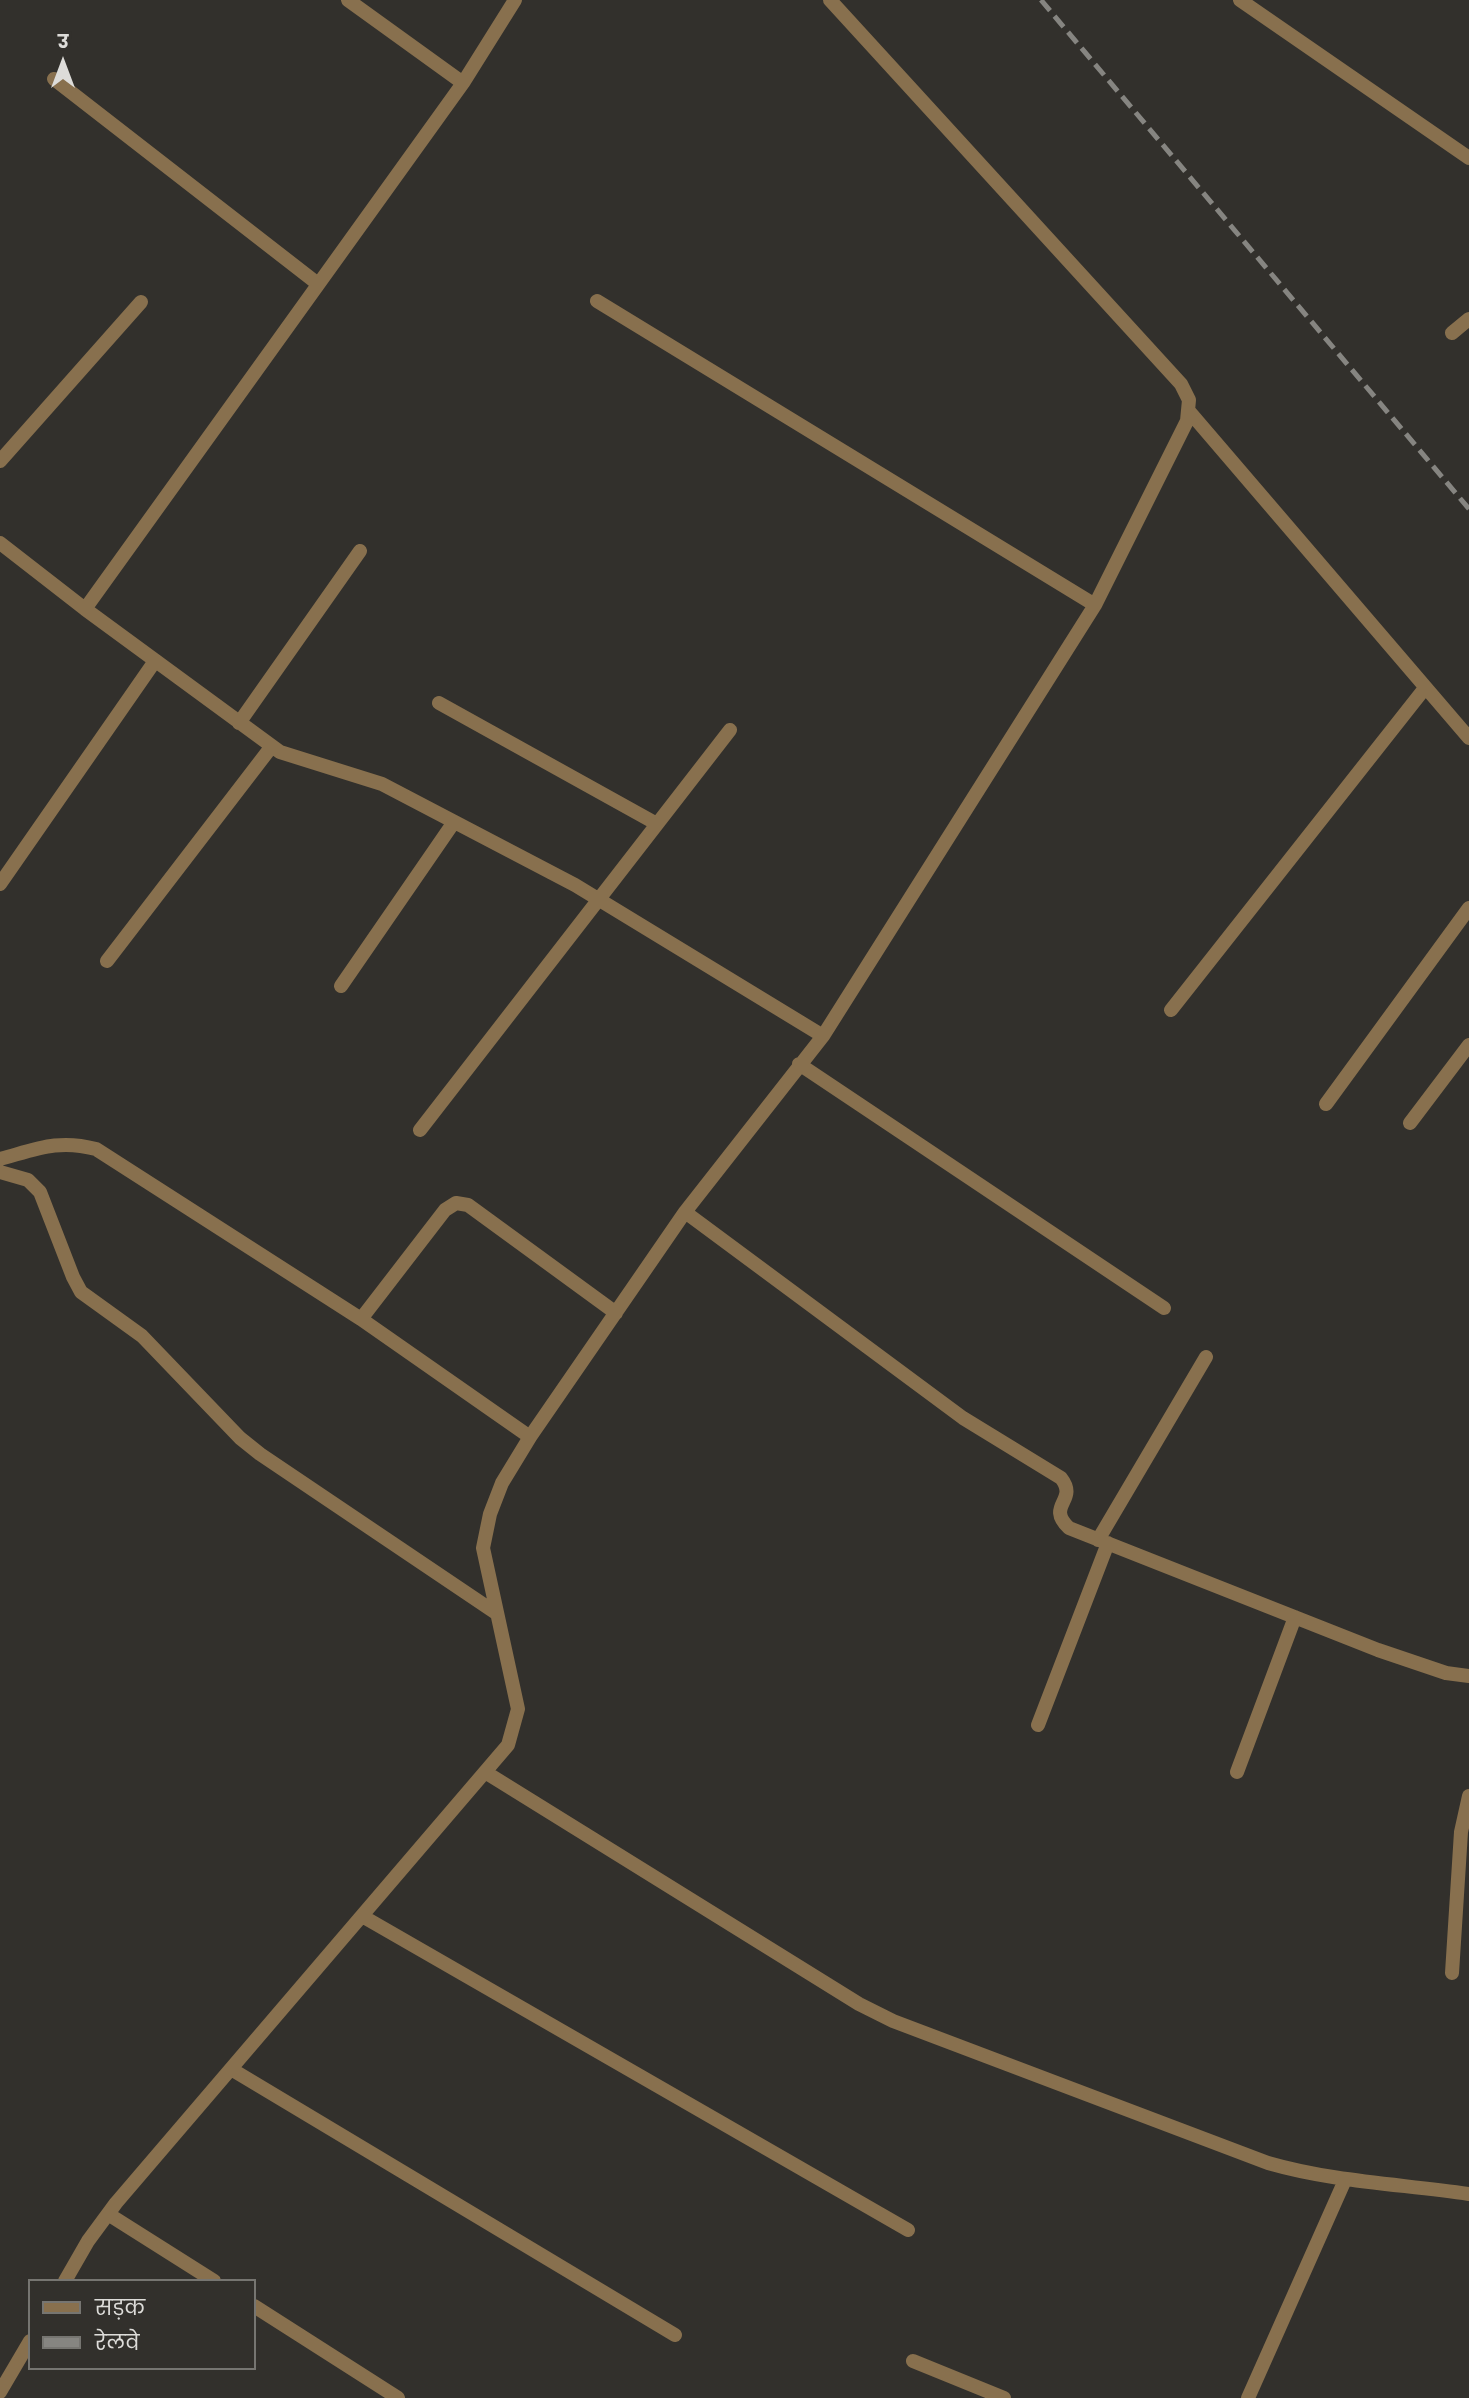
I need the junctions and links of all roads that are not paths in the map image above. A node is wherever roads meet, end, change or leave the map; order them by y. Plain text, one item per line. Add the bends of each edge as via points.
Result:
1 (348, 0) edge
2 (515, 0) edge
3 (830, 0) edge
4 (1240, 0) edge
5 (54, 79) dead end
6 (463, 83) junction
7 (1469, 158) edge
8 (318, 284) junction
9 (597, 301) dead end
10 (141, 302) dead end
11 (1469, 319) edge
12 (1452, 333) dead end
13 (1188, 410) junction
14 (0, 461) edge
15 (0, 543) edge
16 (360, 551) dead end
17 (1095, 605) junction
18 (85, 609) junction
19 (155, 661) junction
20 (1425, 688) junction
21 (439, 704) dead end
22 (239, 723) junction
23 (730, 730) dead end
24 (1469, 738) edge
25 (272, 746) junction
26 (454, 822) junction
27 (657, 824) junction
28 (0, 884) edge
29 (598, 899) junction
30 (1469, 908) edge
31 (107, 961) dead end
32 (341, 986) dead end
33 (1171, 1010) dead end
34 (823, 1036) junction
35 (1469, 1045) edge
36 (800, 1064) junction
37 (1325, 1104) dead end
38 (1409, 1123) dead end
39 (420, 1130) dead end
40 (0, 1159) edge
41 (0, 1172) edge
42 (685, 1212) junction
43 (1164, 1308) dead end
44 (616, 1313) junction
45 (360, 1319) junction
46 (1206, 1357) dead end
47 (530, 1437) junction
48 (1103, 1542) junction
49 (496, 1612) junction
50 (1295, 1617) junction
51 (1469, 1676) edge
52 (1038, 1725) dead end
53 (485, 1772) junction
54 (1237, 1772) dead end
55 (1469, 1796) edge
56 (362, 1916) junction
57 (1452, 1973) dead end
58 (231, 2069) junction
59 (1345, 2180) junction
60 (1469, 2194) edge
61 (108, 2214) junction
62 (908, 2230) dead end
63 (66, 2279) edge
64 (211, 2279) edge
65 (256, 2307) edge
66 (675, 2335) dead end
67 (28, 2344) edge
68 (913, 2361) dead end
69 (0, 2392) edge
70 (398, 2398) edge
71 (1004, 2398) edge
72 (1248, 2398) edge

1 - 6 street
2 - 6 street
3 - 13 street via 1181,384 1189,400
4 - 7 street
5 - 8 street
6 - 8 street
8 - 18 street
9 - 17 street
10 - 14 street
11 - 12 street
13 - 17 street via 1187,421
13 - 20 street
15 - 18 street
16 - 22 street
17 - 34 street
18 - 19 street
19 - 22 street
19 - 28 street
20 - 24 street
20 - 33 street
21 - 27 street
22 - 25 street
23 - 27 street
25 - 26 street via 292,757 382,784
25 - 31 street
26 - 29 street
26 - 32 street
27 - 29 street
29 - 34 street
29 - 39 street
30 - 37 street
34 - 36 street
35 - 38 street
36 - 42 street
36 - 43 street
40 - 45 street via 52,1144 96,1149
41 - 49 street via 27,1180 40,1192 81,1293 142,1336 240,1438
42 - 44 street
42 - 48 street via 963,1418 1061,1478 1067,1486 1059,1510 1061,1520
44 - 45 street via 468,1205 456,1203 444,1209
44 - 47 street
45 - 47 street
46 - 48 street
47 - 49 street via 502,1483 483,1548
48 - 50 street
48 - 52 street
49 - 53 street via 518,1709 509,1745
50 - 51 street via 1406,1660
50 - 54 street
53 - 56 street
53 - 59 street via 893,2021 1268,2164
55 - 57 street via 1461,1832
56 - 58 street
56 - 62 street
58 - 61 street
58 - 66 street
59 - 60 street
59 - 72 street
61 - 63 street
61 - 64 street
65 - 70 street
67 - 69 street
68 - 71 street

